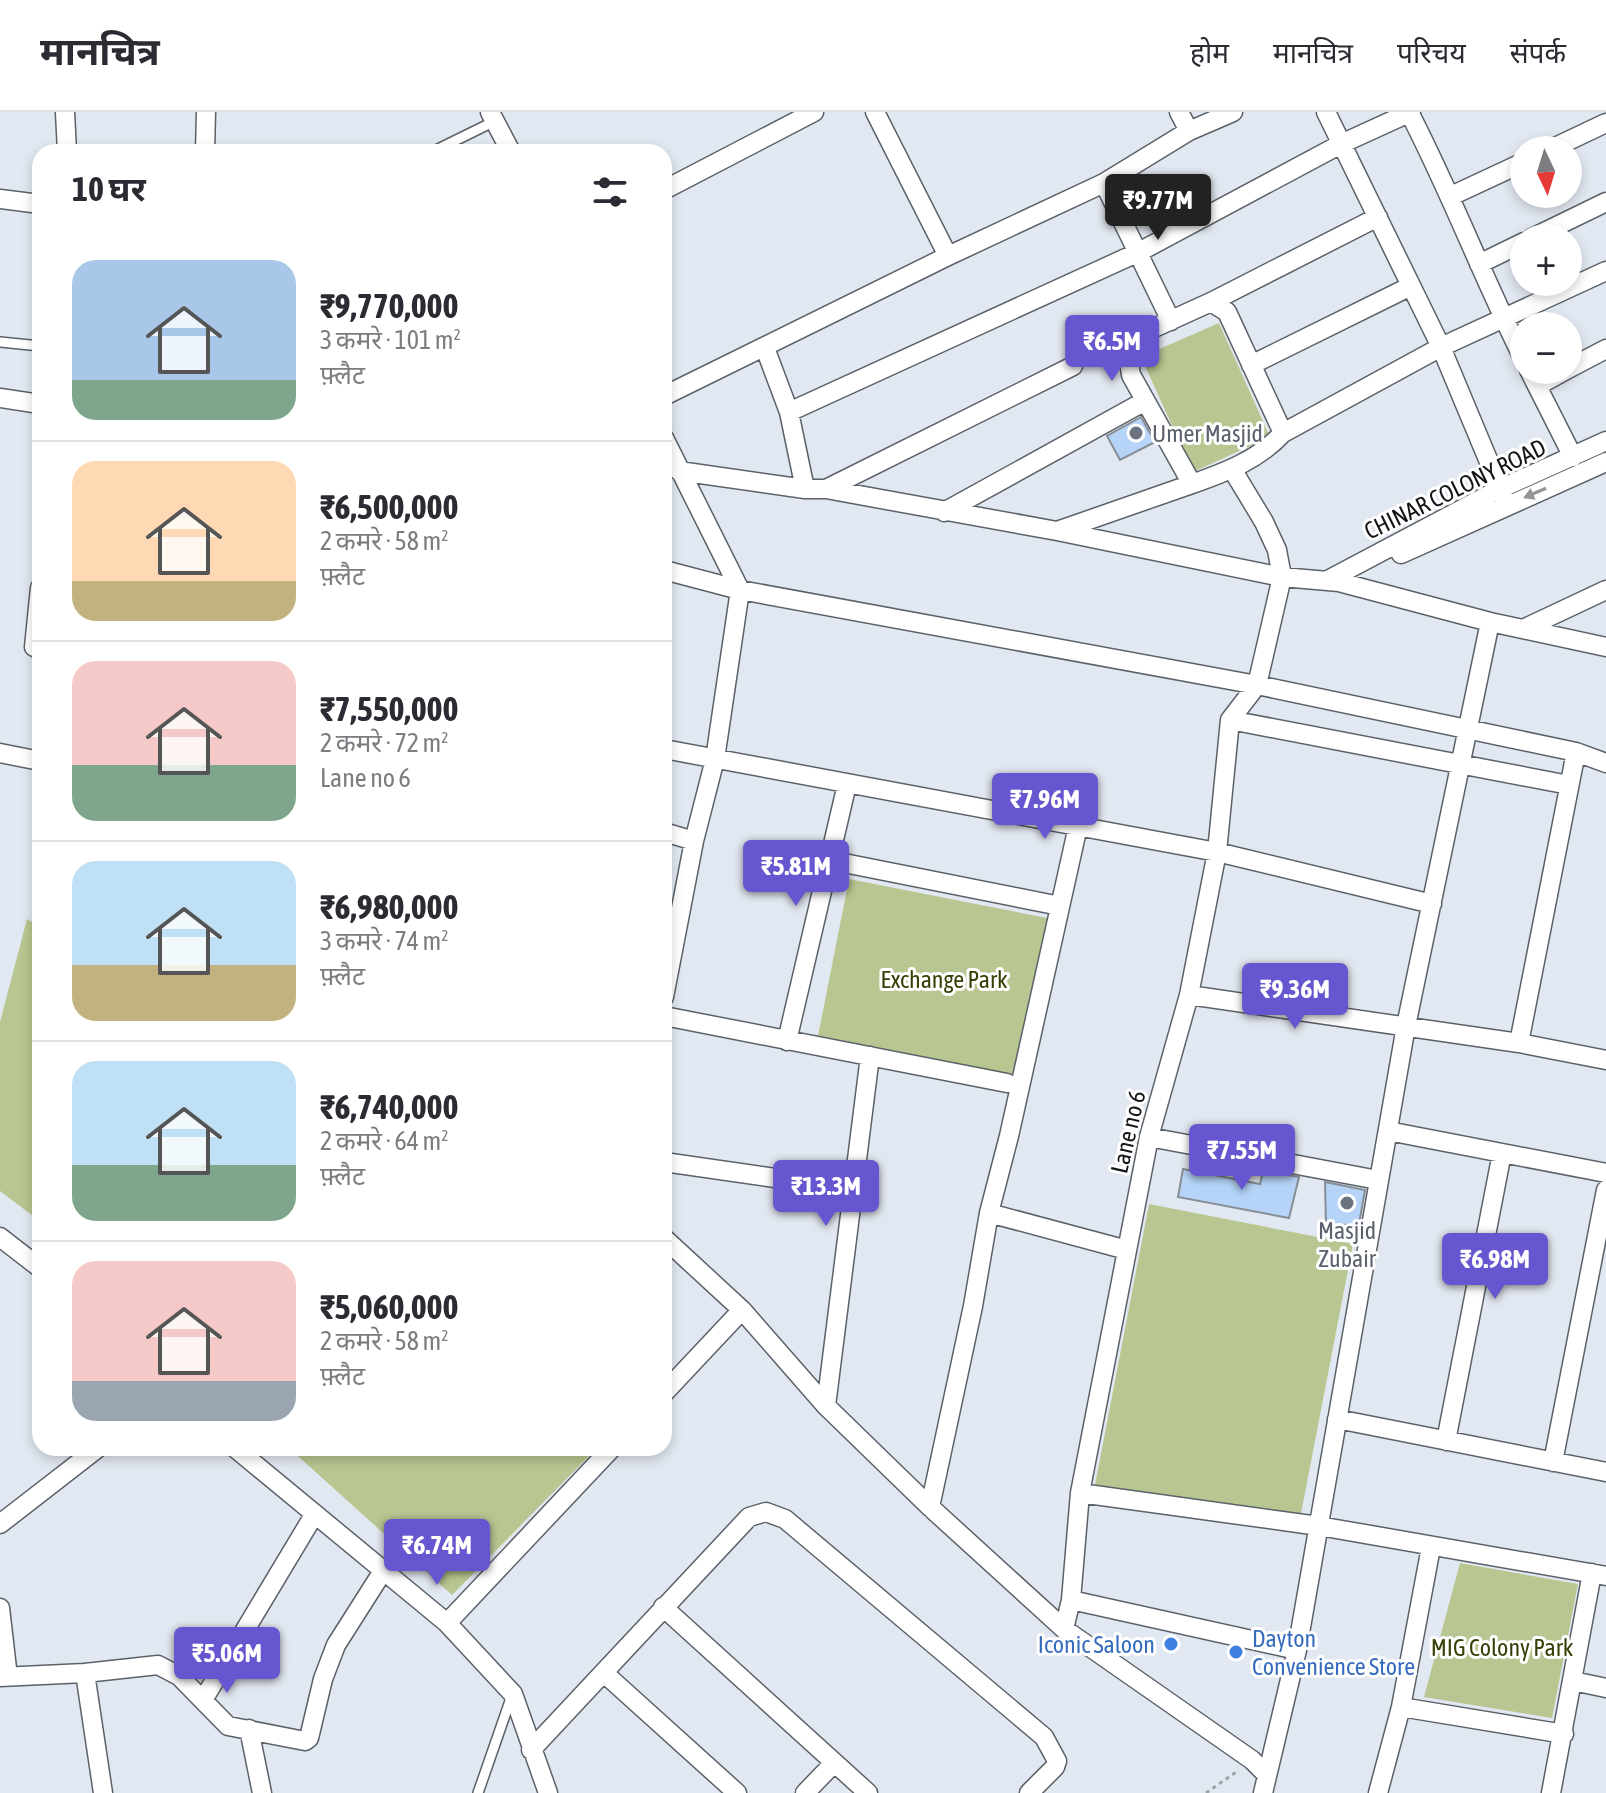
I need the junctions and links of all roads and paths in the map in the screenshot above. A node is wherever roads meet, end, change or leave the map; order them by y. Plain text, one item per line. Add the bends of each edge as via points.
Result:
1 (65, 112) edge
2 (206, 112) edge
3 (814, 112) edge
4 (875, 112) edge
5 (1179, 112) edge
6 (1233, 112) edge
7 (1326, 112) edge
8 (1410, 112) edge
9 (492, 117) edge
10 (1606, 123) edge
11 (1189, 131) junction
12 (1579, 136) edge
13 (67, 144) edge
14 (205, 144) edge
15 (446, 144) edge
16 (507, 144) edge
17 (1341, 144) junction
18 (1510, 169) edge
19 (1104, 183) junction
20 (672, 186) edge
21 (1451, 196) junction
22 (0, 199) edge
23 (1606, 202) edge
24 (32, 203) edge
25 (1378, 217) junction
26 (1561, 224) edge
27 (1510, 249) edge
28 (1139, 252) junction
29 (948, 256) junction
30 (1479, 264) junction
31 (1606, 271) edge
32 (1411, 286) junction
33 (1211, 302) junction
34 (1504, 319) junction
35 (1171, 321) junction
36 (1510, 331) edge
37 (0, 342) edge
38 (32, 345) edge
39 (1441, 347) junction
40 (765, 348) junction
41 (1606, 349) edge
42 (1582, 362) edge
43 (1251, 365) junction
44 (1073, 366) dead end
45 (1536, 384) edge
46 (672, 392) edge
47 (0, 398) edge
48 (1145, 401) junction
49 (32, 403) edge
50 (789, 412) junction
51 (1283, 433) junction
52 (1606, 441) edge
53 (672, 456) edge
54 (1573, 457) junction
55 (1606, 462) edge
56 (1232, 469) junction
57 (679, 471) junction
58 (1192, 484) junction
59 (805, 489) junction
60 (826, 489) junction
61 (1503, 497) junction
62 (944, 512) junction
63 (1057, 531) junction
64 (672, 572) edge
65 (1282, 577) junction
66 (1333, 582) junction
67 (740, 590) junction
68 (1606, 590) edge
69 (1490, 622) junction
70 (1523, 629) junction
71 (1606, 647) edge
72 (1257, 685) junction
73 (1230, 720) junction
74 (1466, 729) junction
75 (672, 751) edge
76 (1576, 752) junction
77 (0, 753) edge
78 (32, 759) edge
79 (715, 759) junction
80 (1606, 763) edge
81 (1459, 764) junction
82 (847, 784) junction
83 (1569, 785) junction
84 (1078, 826) junction
85 (672, 834) edge
86 (694, 841) junction
87 (1217, 852) junction
88 (829, 860) junction
89 (1432, 904) junction
90 (1060, 906) junction
91 (672, 955) edge
92 (1189, 995) junction
93 (672, 1018) edge
94 (1406, 1026) junction
95 (787, 1041) junction
96 (1519, 1043) junction
97 (870, 1056) junction
98 (1606, 1060) edge
99 (1007, 1083) dead end
100 (1388, 1131) junction
101 (1149, 1137) junction
102 (1502, 1153) junction
103 (672, 1163) edge
104 (1606, 1173) edge
105 (1378, 1180) junction
106 (852, 1189) junction
107 (1606, 1190) edge
108 (989, 1213) junction
109 (0, 1237) edge
110 (672, 1245) edge
111 (1127, 1250) junction
112 (32, 1262) edge
113 (742, 1310) junction
114 (672, 1384) edge
115 (826, 1406) junction
116 (1337, 1419) junction
117 (1446, 1441) junction
118 (88, 1456) edge
119 (244, 1456) edge
120 (604, 1456) edge
121 (1553, 1462) junction
122 (1606, 1472) edge
123 (1080, 1493) junction
124 (930, 1507) junction
125 (314, 1515) junction
126 (0, 1524) edge
127 (1319, 1526) junction
128 (1431, 1547) junction
129 (383, 1571) junction
130 (1599, 1574) edge
131 (1071, 1600) junction
132 (663, 1607) junction
133 (0, 1608) edge
134 (447, 1623) junction
135 (1064, 1629) junction
136 (1297, 1650) junction
137 (85, 1673) junction
138 (604, 1673) junction
139 (4, 1677) edge
140 (1573, 1681) junction
141 (1606, 1688) edge
142 (513, 1694) junction
143 (203, 1700) junction
144 (1401, 1707) junction
145 (249, 1729) junction
146 (1564, 1734) junction
147 (531, 1750) junction
148 (1252, 1760) junction
149 (834, 1763) junction
150 (1265, 1784) edge
151 (103, 1793) edge
152 (262, 1793) edge
153 (478, 1793) edge
154 (548, 1793) edge
155 (737, 1793) edge
156 (805, 1793) edge
157 (868, 1793) edge
158 (1029, 1793) edge
159 (1206, 1793) edge
160 (1378, 1793) edge
161 (1551, 1793) edge

1 - 13 street
2 - 14 street
3 - 20 street
4 - 29 street
5 - 11 street
6 - 11 street
7 - 17 street
8 - 17 street
8 - 21 street
9 - 15 lane
9 - 16 street
10 - 12 street
11 - 19 street
17 - 25 street
17 - 28 street
18 - 21 street
19 - 28 street
19 - 29 street
21 - 30 street
22 - 24 street
23 - 26 street
25 - 32 street
25 - 33 street
27 - 30 street
28 - 35 street
28 - 50 street
29 - 40 street
30 - 34 street
31 - 34 street
32 - 39 street
32 - 43 street
33 - 35 street
33 - 43 street via 1227,312
34 - 36 street
34 - 39 street
35 - 48 street via 1143,333 1127,349 1131,375
37 - 38 lane
39 - 51 street
39 - 61 street
40 - 46 street
40 - 50 street
41 - 42 street
43 - 51 street
44 - 60 street
45 - 54 street
47 - 49 street
48 - 58 street
48 - 62 street
50 - 59 street
51 - 56 street
52 - 54 street, CHINAR COLONY ROAD
53 - 57 street
54 - 61 street, CHINAR COLONY ROAD
55 -> 61 street, CHINAR COLONY ROAD
56 - 58 street
56 - 65 street via 1277,550
57 - 59 street
57 - 67 street
58 - 63 street
59 - 60 street
60 - 62 street
61 - 66 street, CHINAR COLONY ROAD
62 - 63 street
63 - 65 street
64 - 67 street
65 - 66 street
65 - 72 street
66 - 69 street
67 - 72 street
67 - 79 street
68 - 70 street
69 - 70 street
69 - 74 street
70 - 71 street
72 - 73 street
72 - 74 street
73 - 81 street
73 - 87 street, Lane no 6
74 - 76 street
74 - 81 street
75 - 79 street
76 - 80 street
76 - 83 street
77 - 78 street
79 - 82 street
79 - 86 street
81 - 83 street
81 - 89 street
82 - 84 street
82 - 88 street
83 - 96 street
84 - 87 street
84 - 90 street
85 - 86 street
86 - 91 street
87 - 89 street
87 - 92 street, Lane no 6
88 - 90 street
88 - 95 street
89 - 94 street
90 - 108 street
92 - 94 street
92 - 101 street, Lane no 6
93 - 95 street
94 - 96 street
94 - 100 street
95 - 97 street
96 - 98 street
97 - 99 street
97 - 106 street
100 - 102 street
100 - 105 street
101 - 105 street
101 - 111 street, Lane no 6
102 - 104 street
102 - 117 street
103 - 106 street
105 - 116 street
106 - 115 street
107 - 121 street
108 - 111 street
108 - 124 street
109 - 112 street
110 - 113 street
111 - 123 street, Lane no 6
113 - 114 street
113 - 115 street
115 - 124 street
116 - 117 street
116 - 127 street
117 - 121 street
118 - 126 street
119 - 125 street
120 - 134 street
121 - 122 street
123 - 127 street
123 - 131 street, Lane no 6
124 - 135 street
125 - 129 street
125 - 143 street
127 - 128 street
127 - 136 street
128 - 130 street
128 - 144 street
129 - 134 street
129 - 145 street via 336,1645 308,1740
130 - 140 street
131 - 135 street, Lane no 6
131 - 136 street
132 - 138 street
132 - 149 street
132 - 158 street via 749,1517 775,1513 1044,1737 1057,1761
133 - 139 street
134 - 142 street
135 - 148 street
136 - 150 street
137 - 139 street
137 - 143 street via 158,1665 179,1676
137 - 151 street
138 - 147 street
138 - 155 street
140 - 141 street
140 - 146 street
142 - 147 street
142 - 153 lane
143 - 145 street via 228,1726
144 - 146 street
144 - 160 street
145 - 152 street
146 - 161 street
147 - 154 street
148 - 150 street
148 - 159 path
149 - 156 street
149 - 157 street

